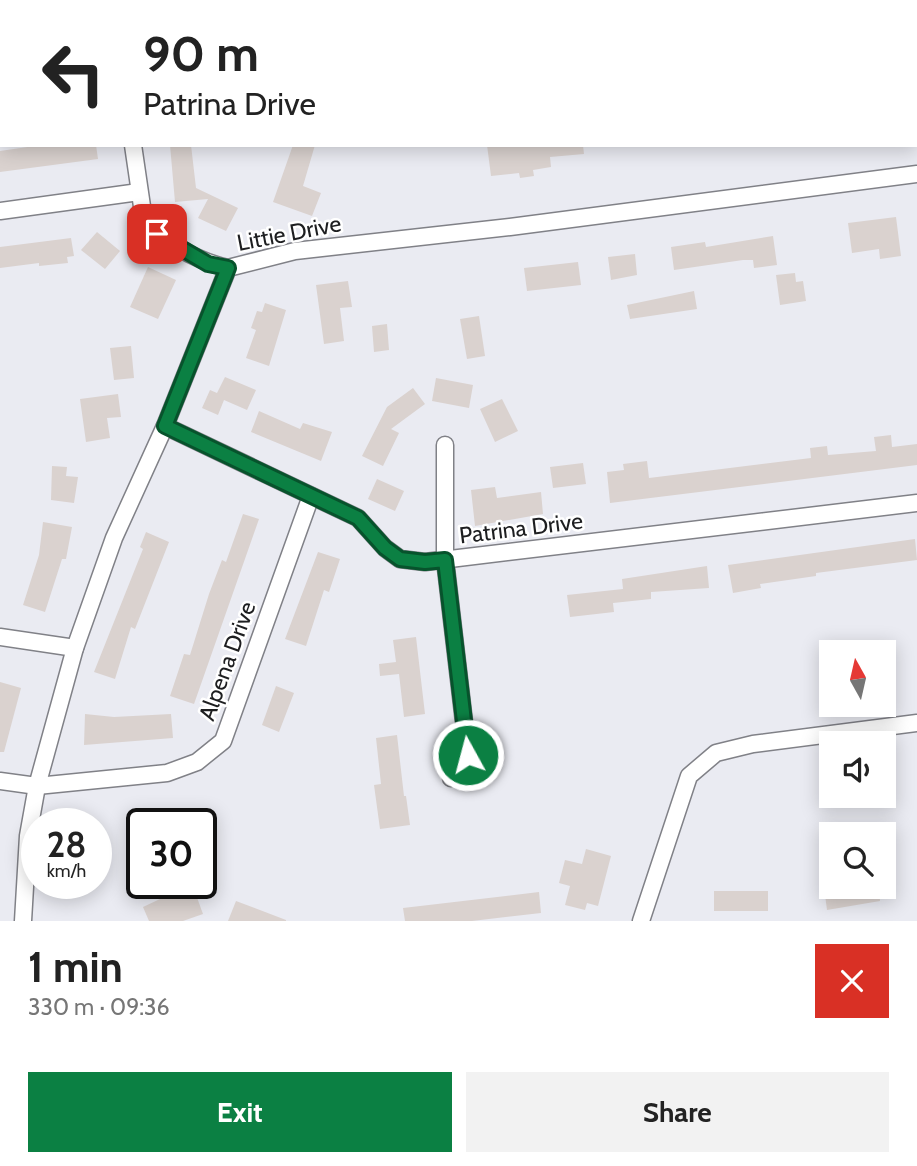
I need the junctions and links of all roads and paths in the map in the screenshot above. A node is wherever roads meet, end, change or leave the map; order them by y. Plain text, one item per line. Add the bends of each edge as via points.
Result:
1 (133, 147) edge
2 (917, 174) edge
3 (139, 192) junction
4 (0, 211) edge
5 (228, 268) junction
6 (165, 426) junction
7 (445, 445) dead end
8 (311, 496) junction
9 (917, 503) edge
10 (445, 560) junction
11 (0, 637) edge
12 (75, 648) junction
13 (917, 723) edge
14 (451, 778) dead end
15 (0, 781) edge
16 (37, 786) junction
17 (23, 921) edge
18 (641, 921) edge

1 - 3 street
2 - 5 street, Littie Drive via 295,251
3 - 4 street
3 - 5 street via 144,220 157,234 208,264
5 - 6 street, Littie Drive
6 - 8 street, Patrina Drive
6 - 12 street, Littie Drive via 114,538
7 - 10 street
8 - 10 street, Patrina Drive via 358,518 400,559
8 - 16 street, Alpena Drive via 223,741 197,762 167,773
9 - 10 street, Patrina Drive
10 - 14 street via 468,755
11 - 12 street
12 - 16 street, Littie Drive
13 - 18 street via 716,753 689,776
15 - 16 street, Alpena Drive
16 - 17 street, Littie Drive via 28,836

